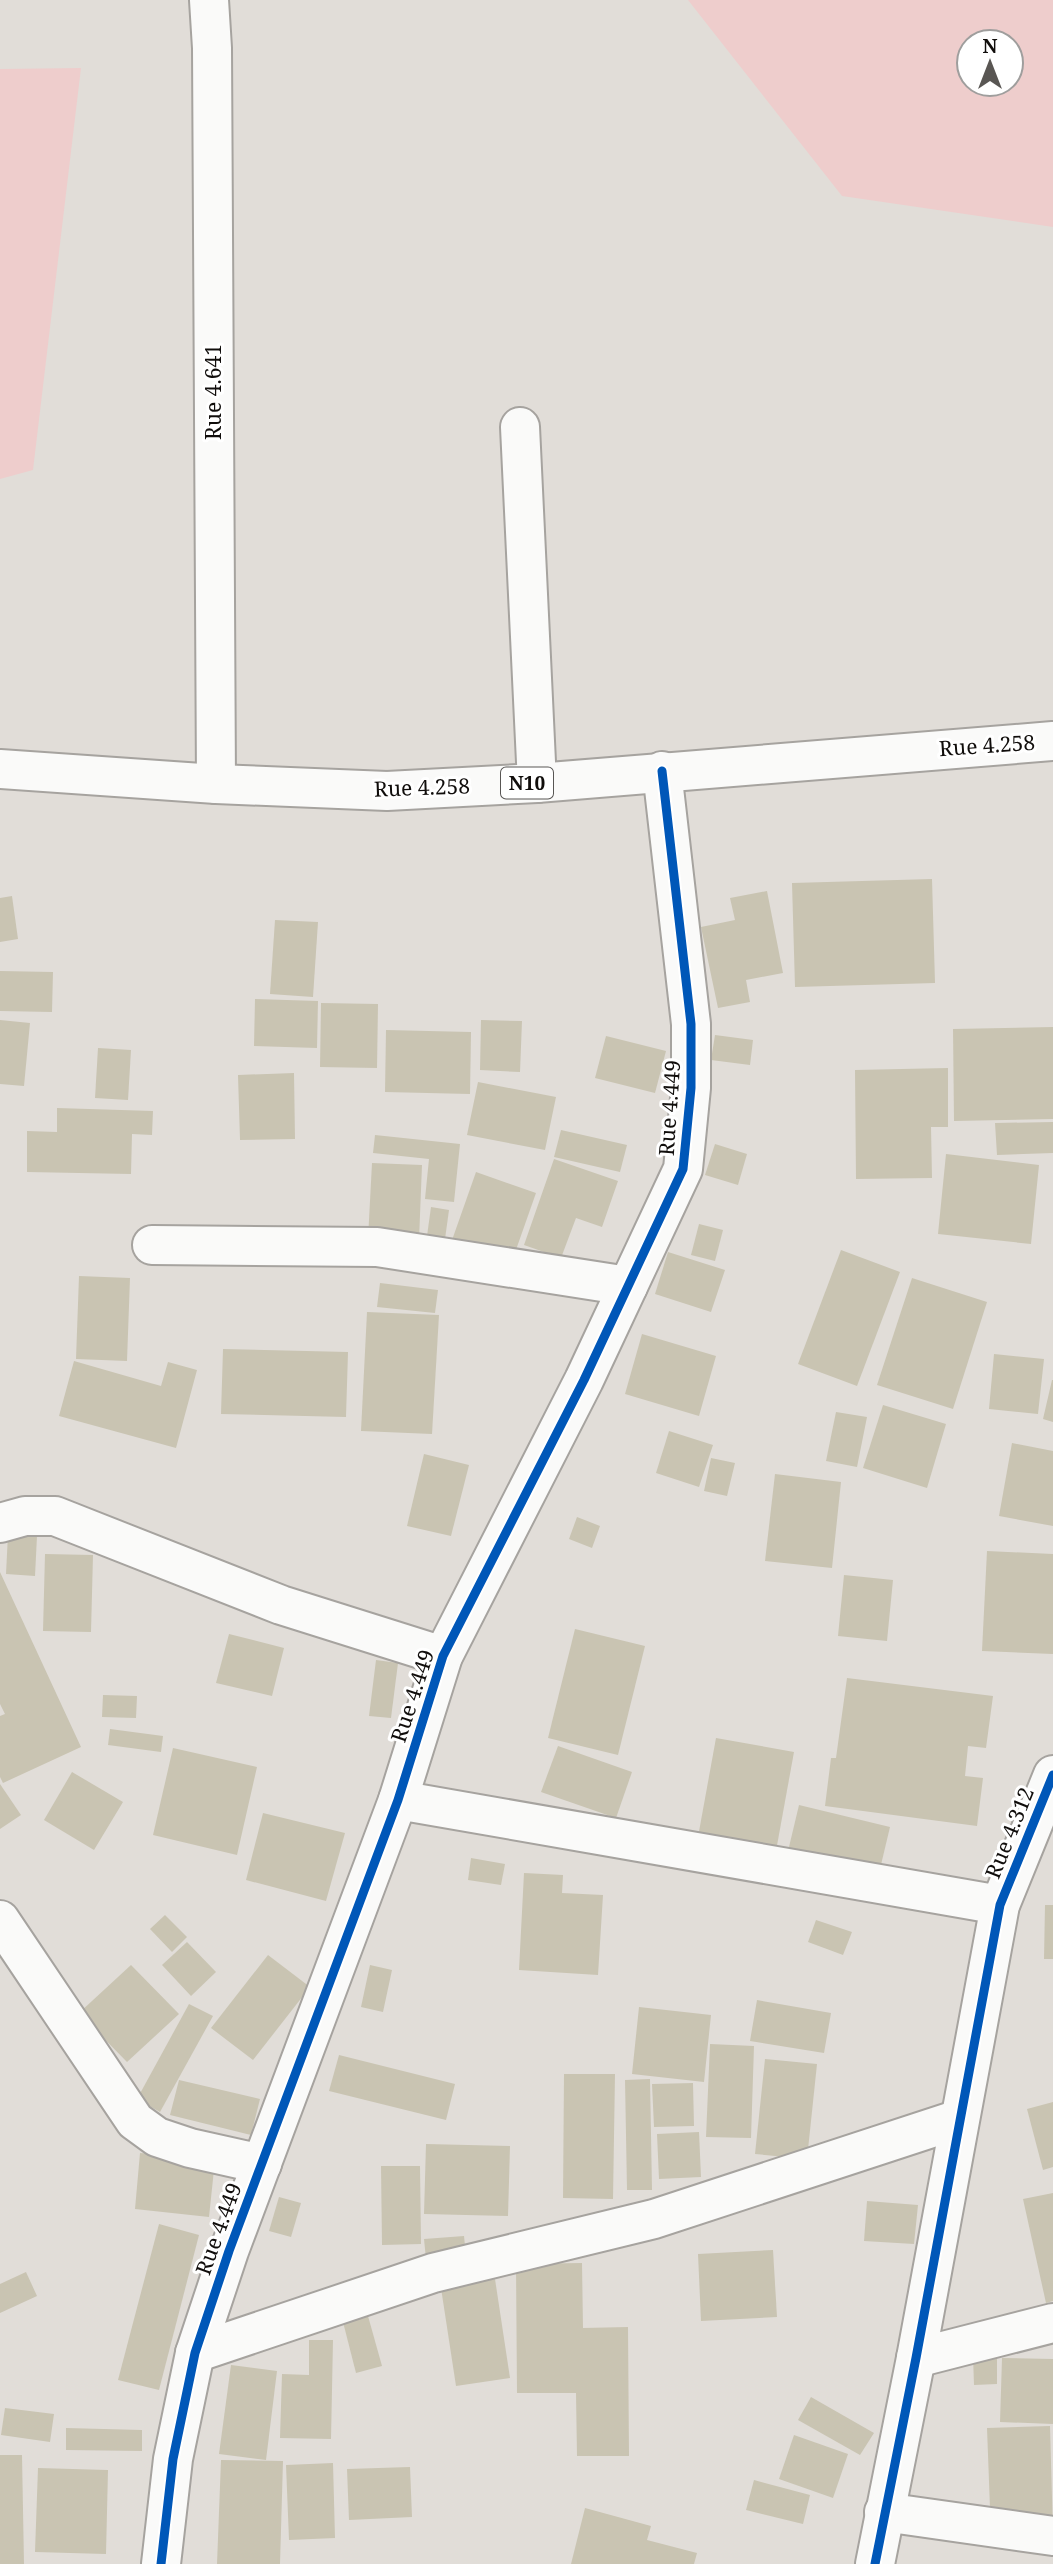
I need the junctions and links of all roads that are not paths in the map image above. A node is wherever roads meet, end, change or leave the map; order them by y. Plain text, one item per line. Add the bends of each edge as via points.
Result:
1 (209, 0) edge
2 (520, 427) dead end
3 (1053, 741) edge
4 (0, 769) edge
5 (662, 771) junction
6 (537, 783) junction
7 (216, 784) junction
8 (152, 1245) dead end
9 (628, 1286) junction
10 (0, 1523) edge
11 (443, 1656) junction
12 (1053, 1775) edge
13 (398, 1800) junction
14 (1000, 1905) junction
15 (0, 1920) edge
16 (959, 2119) junction
17 (262, 2164) junction
18 (1053, 2323) edge
19 (195, 2353) junction
20 (916, 2358) junction
21 (884, 2512) junction
22 (1053, 2536) edge
23 (162, 2564) edge
24 (875, 2564) edge

1 - 7 main road, Rue 4.641
2 - 6 main road
3 - 5 main road, Rue 4.258 / N10
4 - 7 main road, Rue 4.258 / N10
5 - 6 main road, Rue 4.258 / N10
5 - 9 main road, Rue 4.449 via 691,1024 691,1088 683,1169
6 - 7 main road, Rue 4.258 / N10 via 387,791
8 - 9 main road via 377,1247
9 - 11 main road, Rue 4.449
10 - 11 main road via 25,1516 55,1516 281,1605
11 - 13 main road, Rue 4.449
12 - 14 main road, Rue 4.312
13 - 14 main road
13 - 17 main road, Rue 4.449
14 - 16 main road, Rue 4.312
15 - 17 main road via 135,2121 157,2137
16 - 19 main road via 654,2219 433,2273
16 - 20 main road, Rue 4.312
17 - 19 main road, Rue 4.449
18 - 20 main road
19 - 23 main road, Rue 4.449 via 173,2459
20 - 21 main road, Rue 4.312
21 - 22 main road
21 - 24 main road, Rue 4.312

